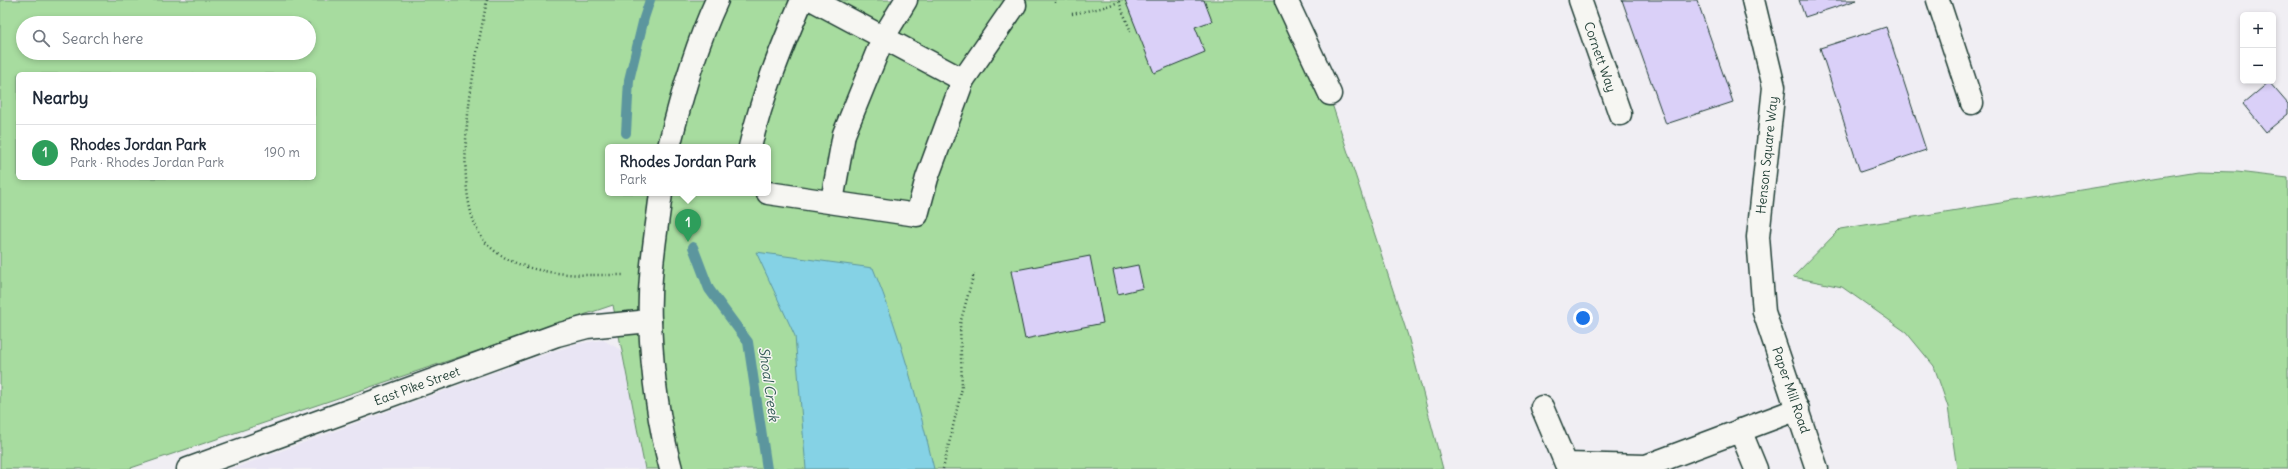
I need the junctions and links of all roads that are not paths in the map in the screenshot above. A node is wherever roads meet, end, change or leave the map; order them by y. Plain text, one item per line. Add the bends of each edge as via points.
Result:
1 (717, 0) edge
2 (802, 0) edge
3 (813, 0) edge
4 (906, 0) edge
5 (1286, 0) edge
6 (1580, 0) edge
7 (1753, 0) edge
8 (1938, 0) edge
9 (1015, 5) dead end
10 (883, 38) junction
11 (964, 80) junction
12 (1330, 94) dead end
13 (1972, 103) dead end
14 (1620, 114) dead end
15 (670, 144) edge
16 (751, 144) edge
17 (771, 193) edge
18 (661, 196) edge
19 (832, 201) junction
20 (1764, 312) joint
21 (650, 321) junction
22 (1542, 406) dead end
23 (1798, 409) junction
24 (1740, 430) junction
25 (1646, 467) edge
26 (188, 469) edge
27 (671, 469) edge
28 (1756, 469) edge
29 (1817, 469) edge

1 - 15 street via 682,93
2 - 16 street via 772,72
3 - 10 street
4 - 10 street
5 - 12 street
6 - 14 street, Cornett Way
7 - 20 street, Henson Square Way via 1774,87 1758,237
8 - 13 street
9 - 11 street
10 - 11 street
10 - 19 street via 844,134
11 - 19 street via 927,178 917,215
17 - 19 street
18 - 21 street via 651,275
20 - 23 street, Paper Mill Road
21 - 26 street, East Pike Street via 587,327 558,335
21 - 27 street via 655,382
22 - 25 street via 1566,464
23 - 24 street
23 - 29 street, Paper Mill Road
24 - 25 street
24 - 28 street

